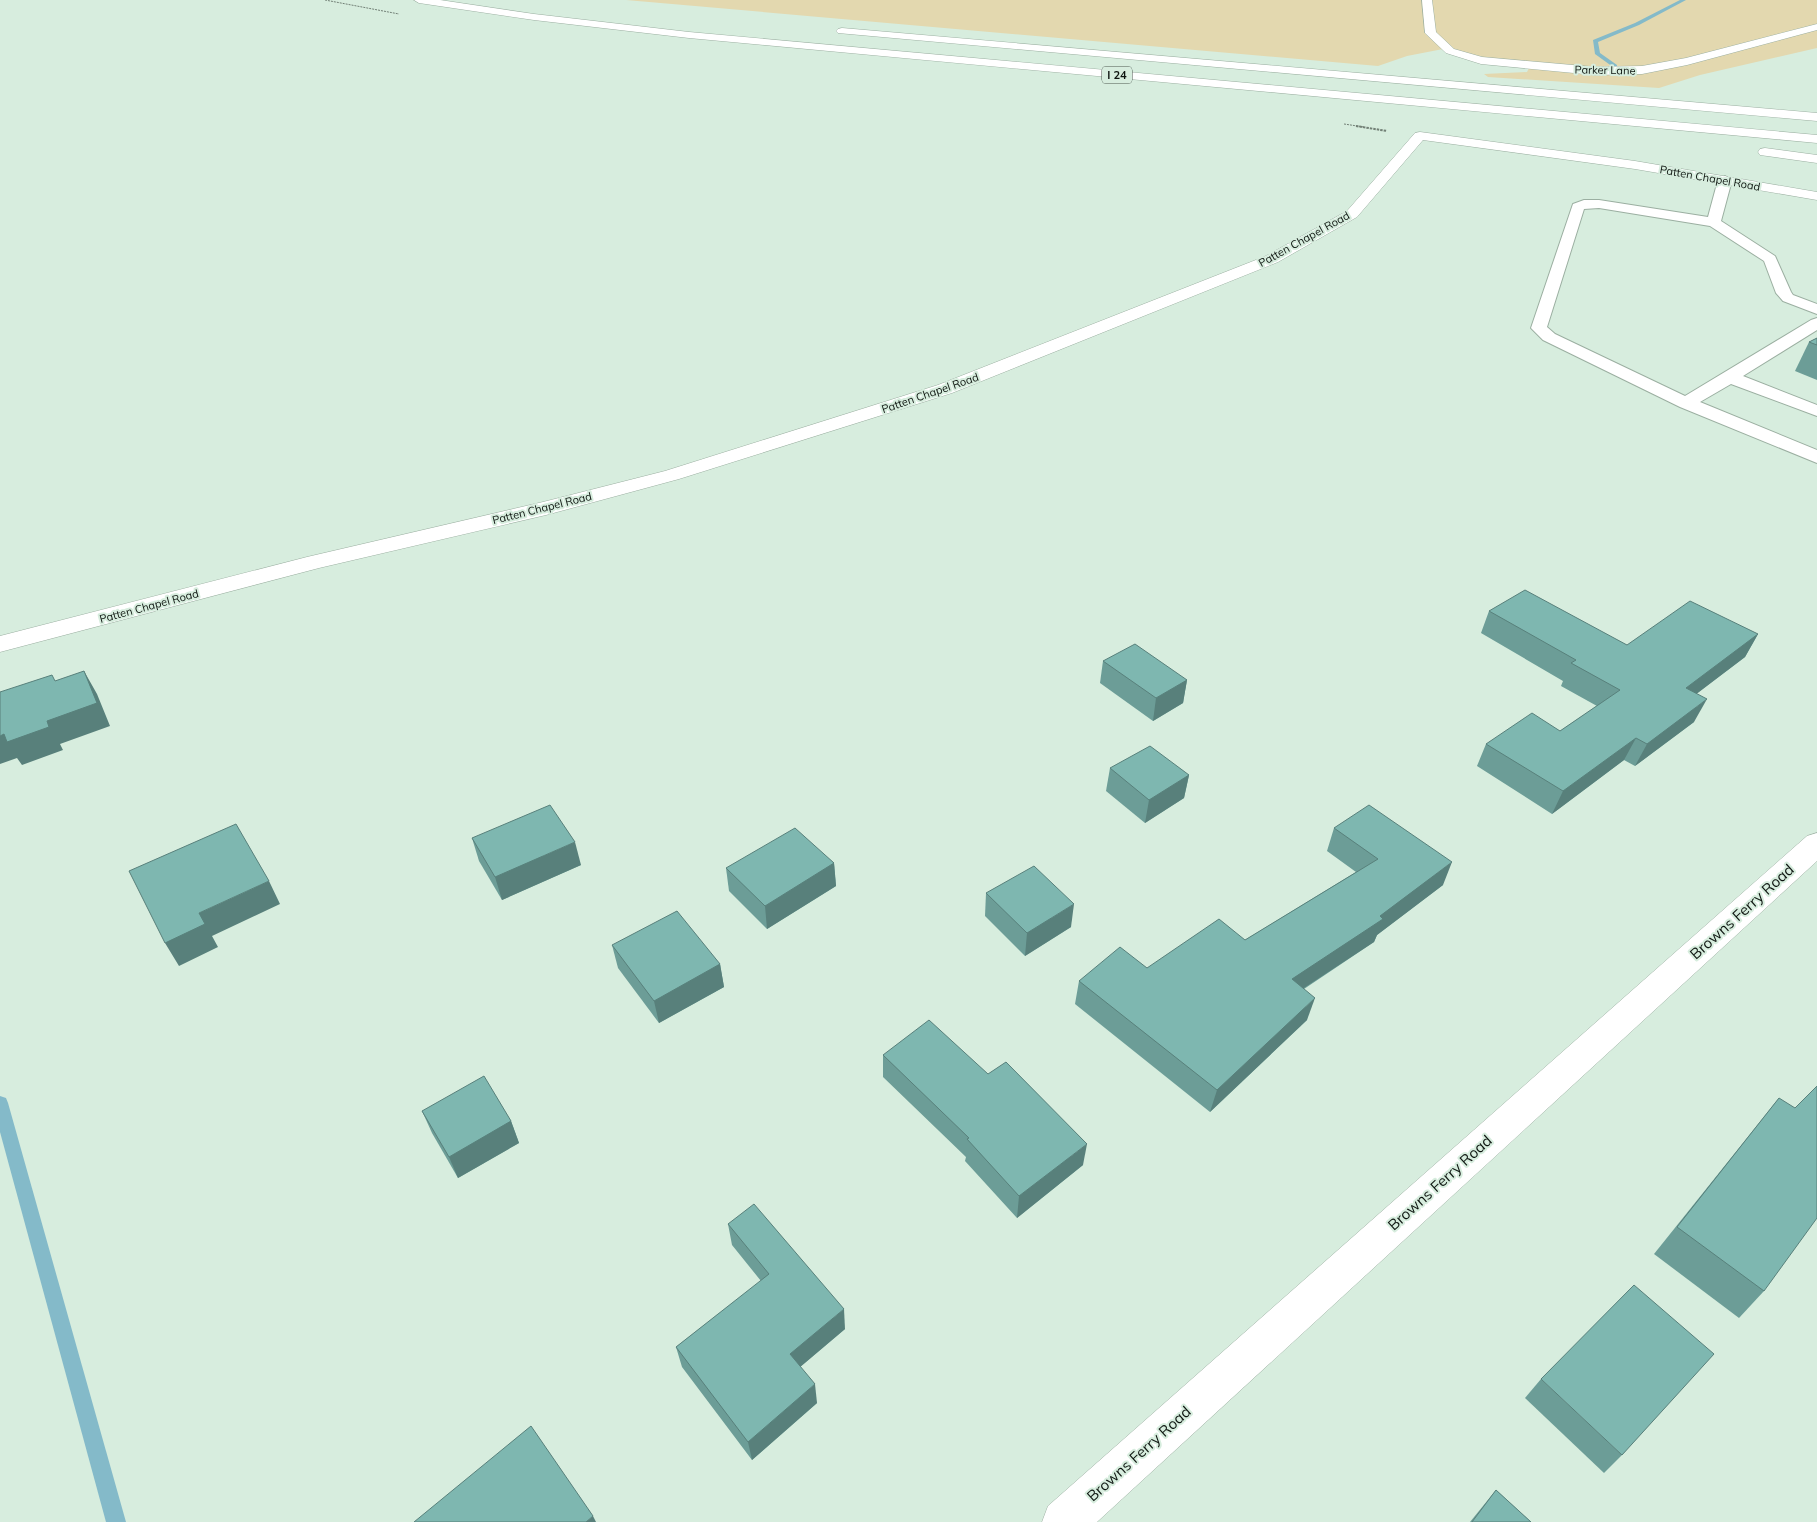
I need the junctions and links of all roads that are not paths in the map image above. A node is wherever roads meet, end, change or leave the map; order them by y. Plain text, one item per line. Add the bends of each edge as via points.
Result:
1 (419, 0) edge
2 (1427, 0) edge
3 (1817, 27) edge
4 (826, 29) dead end
5 (1335, 95) junction
6 (1564, 95) junction
7 (1817, 105) edge
8 (1817, 117) edge
9 (1658, 138) dead end
10 (1817, 139) edge
11 (1756, 151) dead end
12 (1817, 159) edge
13 (1725, 180) junction
14 (1817, 196) edge
15 (1714, 222) junction
16 (1817, 309) edge
17 (1817, 323) edge
18 (1730, 377) junction
19 (1686, 403) junction
20 (1817, 411) edge
21 (1817, 457) edge
22 (0, 644) edge
23 (1817, 844) edge
24 (1064, 1522) edge

1 - 5 main road, I 24 via 689,35
2 - 3 main road, Parker Lane via 1431,33 1450,51 1480,60 1595,72 1642,70
4 - 6 main road, I 24
5 - 9 main road
5 - 10 main road, I 24
6 - 7 main road
6 - 8 main road, I 24
11 - 12 main road
13 - 14 main road, Patten Chapel Road
13 - 15 lane
13 - 22 main road, Patten Chapel Road via 1420,136 1352,214 1272,259 945,389 672,475 315,562
15 - 16 lane via 1770,259 1788,298
15 - 19 lane via 1599,204 1578,207 1539,328 1549,337
17 - 18 lane
18 - 19 lane
18 - 20 lane
19 - 21 lane
23 - 24 main road, Browns Ferry Road

